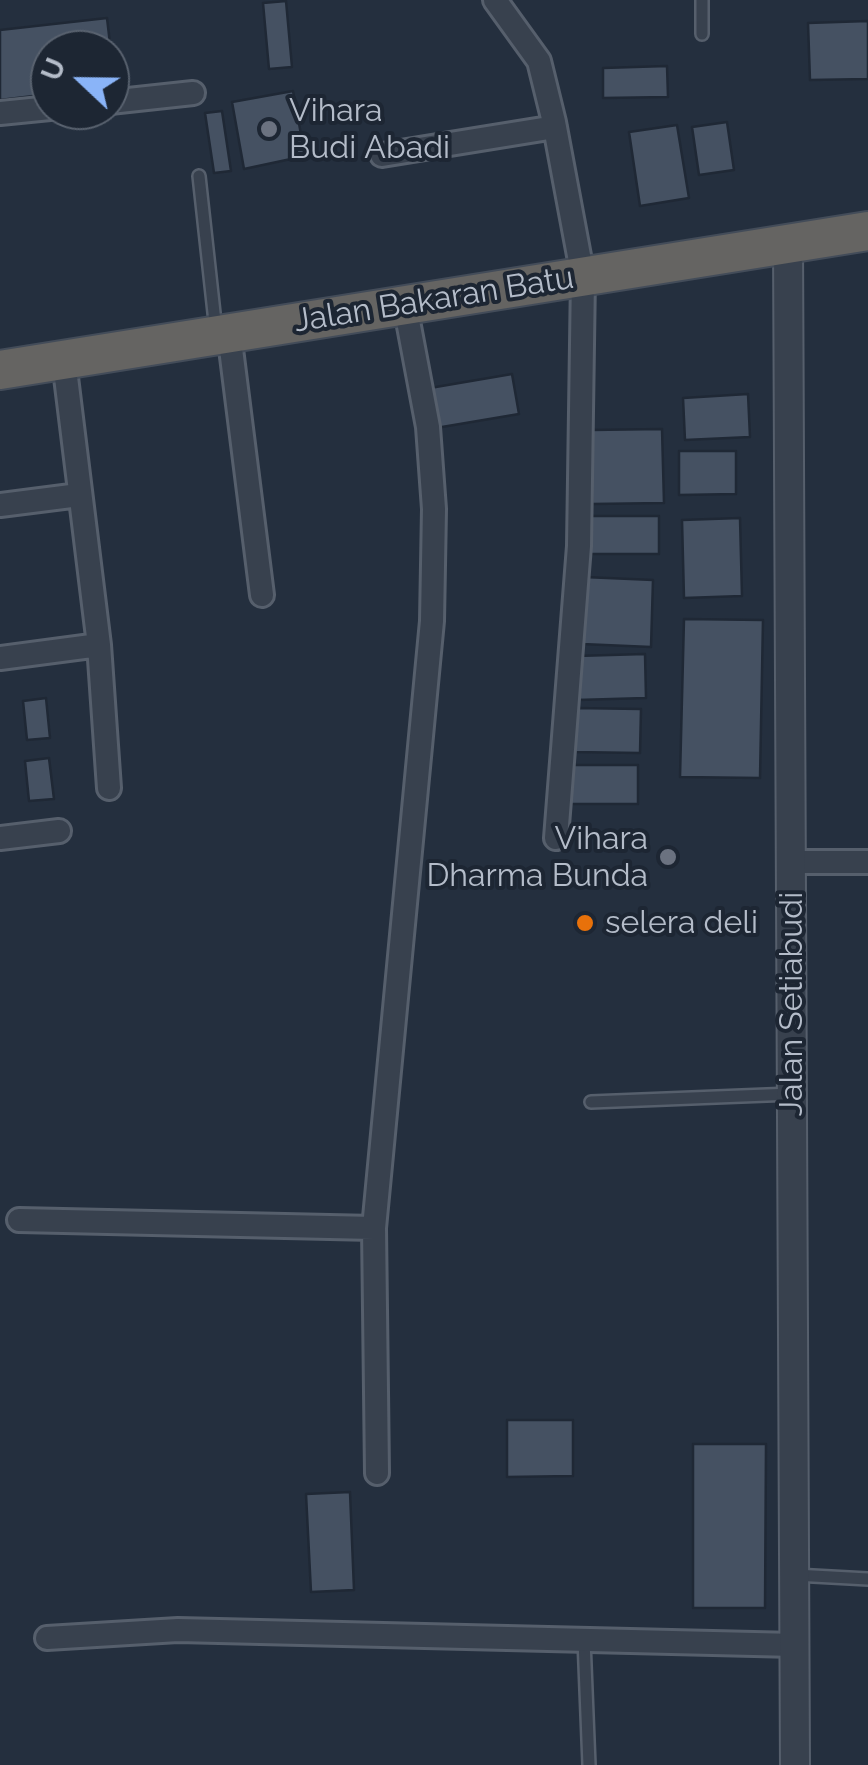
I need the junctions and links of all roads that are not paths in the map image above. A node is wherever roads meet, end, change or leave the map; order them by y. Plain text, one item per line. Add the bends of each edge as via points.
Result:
1 (496, 0) edge
2 (702, 0) edge
3 (702, 34) dead end
4 (193, 94) dead end
5 (130, 100) edge
6 (30, 110) edge
7 (0, 112) edge
8 (555, 127) junction
9 (382, 154) dead end
10 (199, 176) dead end
11 (868, 231) edge
12 (788, 243) junction
13 (583, 277) junction
14 (404, 306) junction
15 (223, 334) junction
16 (64, 360) junction
17 (0, 370) edge
18 (79, 495) junction
19 (0, 505) edge
20 (262, 596) dead end
21 (99, 645) junction
22 (0, 658) edge
23 (110, 788) dead end
24 (59, 830) dead end
25 (0, 838) edge
26 (556, 838) dead end
27 (791, 862) junction
28 (868, 862) edge
29 (792, 1094) junction
30 (591, 1102) dead end
31 (20, 1220) dead end
32 (374, 1228) junction
33 (377, 1473) dead end
34 (794, 1575) junction
35 (868, 1580) edge
36 (48, 1638) dead end
37 (584, 1640) junction
38 (795, 1645) junction
39 (589, 1765) edge
40 (796, 1765) edge

1 - 8 street via 539,62
2 - 3 lane
4 - 5 street
6 - 7 street
8 - 9 street
8 - 13 street
10 - 15 lane
11 - 12 highway, Jalan Bakaran Batu
12 - 13 highway, Jalan Bakaran Batu
12 - 27 street, Jalan Setiabudi
13 - 14 highway, Jalan Bakaran Batu
13 - 26 street via 579,546
14 - 15 highway, Jalan Bakaran Batu
14 - 32 street via 428,427 432,621
15 - 16 highway, Jalan Bakaran Batu
15 - 20 street
16 - 17 highway, Jalan Bakaran Batu
16 - 18 street
18 - 19 street
18 - 21 street
21 - 22 street
21 - 23 street
24 - 25 street
27 - 28 street
27 - 29 street, Jalan Setiabudi
29 - 30 lane
29 - 34 street, Jalan Setiabudi
31 - 32 street
32 - 33 street
34 - 35 lane
34 - 38 street, Jalan Setiabudi
36 - 37 street via 178,1630
37 - 38 street
37 - 39 lane
38 - 40 street, Jalan Setiabudi

